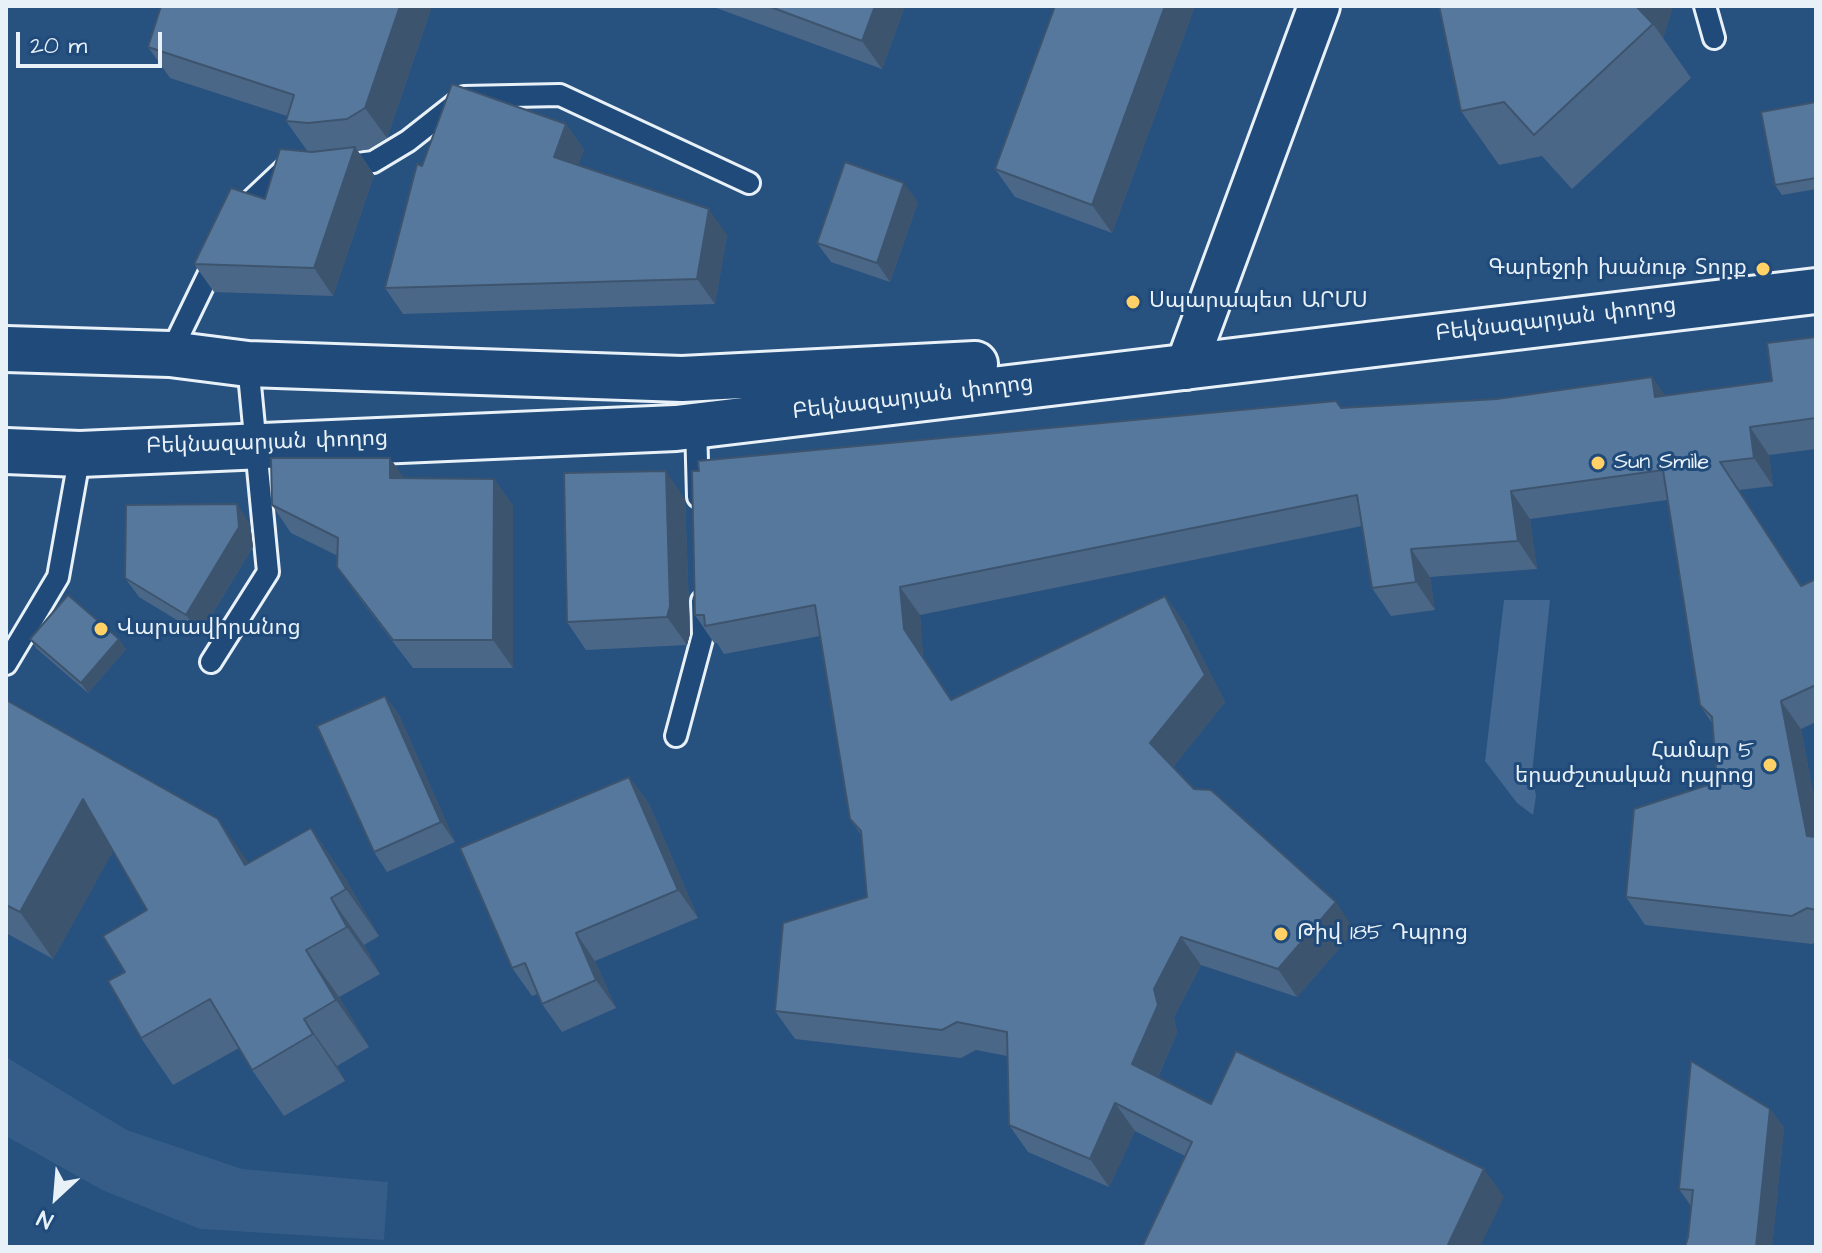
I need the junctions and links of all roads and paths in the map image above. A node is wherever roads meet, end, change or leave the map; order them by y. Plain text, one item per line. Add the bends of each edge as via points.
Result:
1 (1319, 6) edge
2 (1705, 6) edge
3 (1714, 38) dead end
4 (749, 183) dead end
5 (1816, 271) edge
6 (1816, 291) edge
7 (6, 349) edge
8 (170, 354) junction
9 (1190, 355) junction
10 (248, 364) junction
11 (696, 425) junction
12 (253, 445) junction
13 (6, 451) edge
14 (80, 454) junction
15 (699, 515) edge
16 (701, 575) edge
17 (211, 662) dead end
18 (6, 664) edge
19 (676, 736) dead end

1 - 9 street
2 - 3 lane
4 - 8 lane via 560,95 464,97 373,162 292,163 240,207
5 - 9 street, Բեկնազարյան փողոց
6 - 9 street, Բեկնազարյան փողոց via 1392,340
7 - 8 street, Բեկնազարյան փողոց
8 - 10 street, Բեկնազարյան փողոց
9 - 10 street, Բեկնազարյան փողոց via 682,379
9 - 11 street, Բեկնազարյան փողոց
10 - 12 lane
11 - 12 street, Բեկնազարյան փողոց
11 - 15 lane
12 - 14 street, Բեկնազարյան փողոց
12 - 17 lane via 268,572
13 - 14 street, Բեկնազարյան փողոց
14 - 18 lane via 58,577
16 - 19 lane via 703,635

